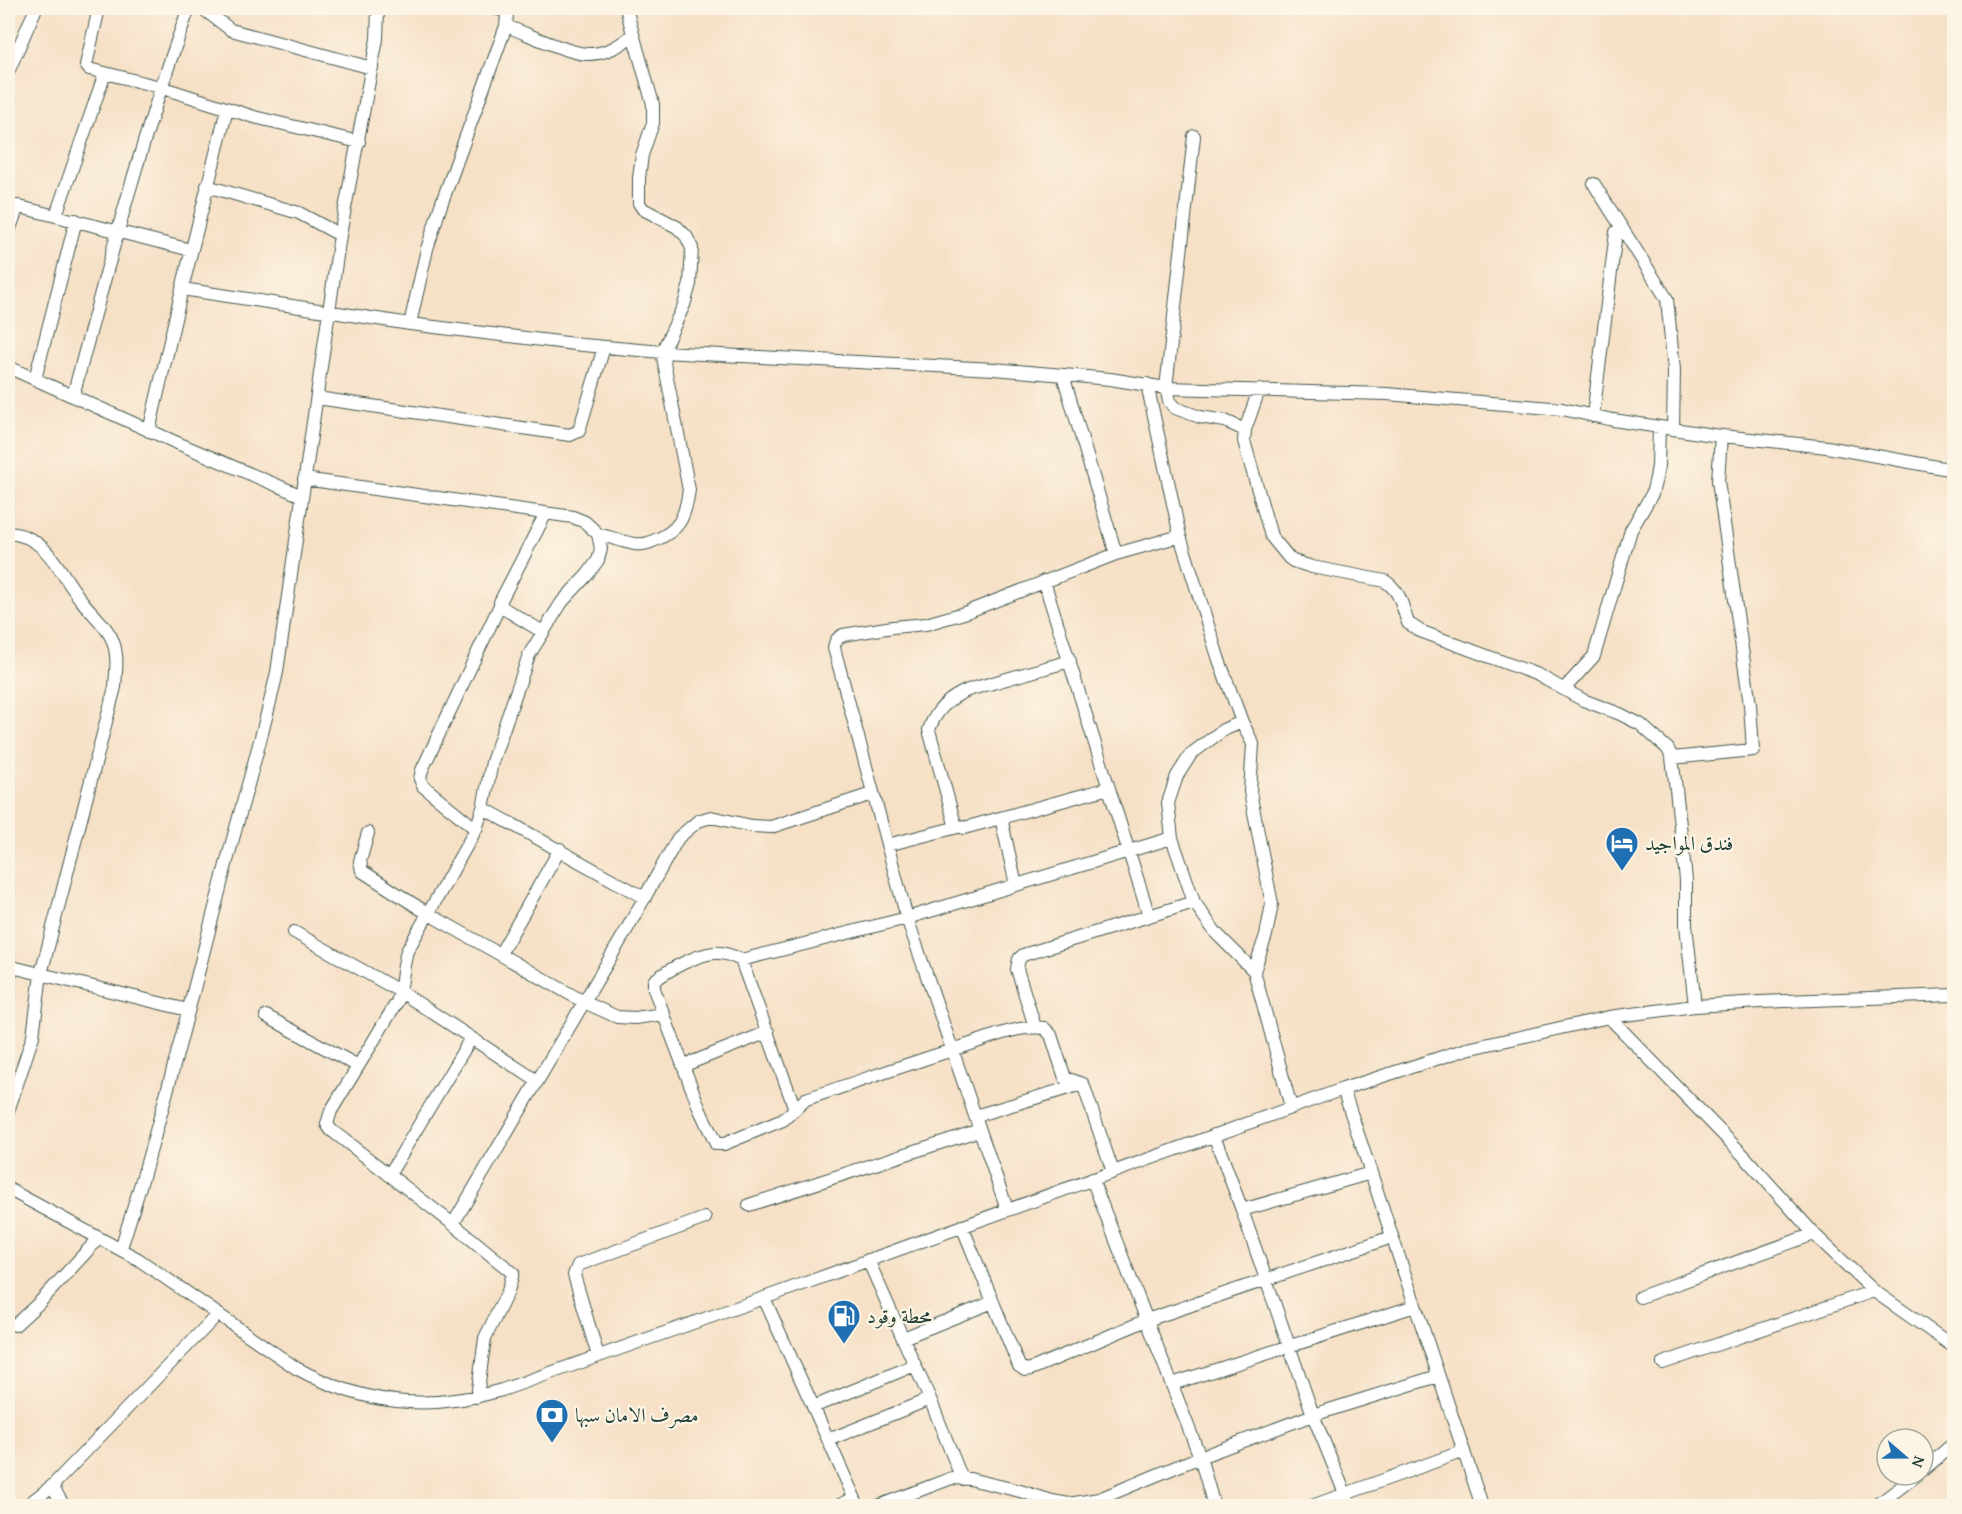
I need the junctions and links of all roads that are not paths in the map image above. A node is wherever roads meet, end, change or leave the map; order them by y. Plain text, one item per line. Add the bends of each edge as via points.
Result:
1 (36, 8) edge
2 (99, 8) edge
3 (189, 8) edge
4 (202, 8) edge
5 (378, 8) edge
6 (494, 8) edge
7 (626, 8) edge
8 (506, 26) junction
9 (633, 34) junction
10 (372, 68) junction
11 (8, 72) edge
12 (105, 73) junction
13 (160, 87) junction
14 (226, 110) junction
15 (1194, 136) dead end
16 (359, 142) junction
17 (1594, 184) dead end
18 (207, 186) junction
19 (13, 205) edge
20 (56, 215) junction
21 (76, 220) junction
22 (117, 231) junction
23 (1616, 231) dead end
24 (8, 234) edge
25 (340, 235) junction
26 (190, 250) junction
27 (182, 289) junction
28 (329, 312) junction
29 (410, 324) junction
30 (604, 347) junction
31 (662, 352) junction
32 (8, 367) edge
33 (1063, 375) junction
34 (35, 379) junction
35 (1147, 384) junction
36 (1166, 388) junction
37 (1259, 390) junction
38 (73, 396) junction
39 (317, 398) junction
40 (1593, 416) junction
41 (1659, 427) junction
42 (1672, 429) junction
43 (1245, 430) junction
44 (149, 431) junction
45 (1721, 436) junction
46 (1954, 470) edge
47 (304, 479) junction
48 (302, 496) junction
49 (546, 513) junction
50 (8, 533) edge
51 (598, 534) junction
52 (1180, 536) junction
53 (1116, 554) junction
54 (1044, 581) junction
55 (500, 605) junction
56 (543, 632) junction
57 (1070, 661) junction
58 (1564, 689) junction
59 (1242, 722) junction
60 (1672, 758) junction
61 (1109, 788) junction
62 (872, 794) junction
63 (483, 808) junction
64 (1001, 818) junction
65 (958, 827) junction
66 (476, 829) junction
67 (368, 833) dead end
68 (1172, 838) junction
69 (886, 845) junction
70 (560, 849) junction
71 (1128, 852) junction
72 (1016, 885) junction
73 (645, 898) junction
74 (1194, 902) junction
75 (428, 913) junction
76 (1149, 916) junction
77 (907, 918) junction
78 (294, 932) dead end
79 (500, 954) junction
80 (741, 960) junction
81 (8, 966) edge
82 (1254, 971) junction
83 (41, 974) junction
84 (401, 992) junction
85 (1954, 995) edge
86 (584, 1002) junction
87 (1695, 1006) junction
88 (188, 1010) junction
89 (664, 1014) junction
90 (266, 1016) dead end
91 (1609, 1017) junction
92 (1035, 1027) junction
93 (768, 1032) junction
94 (471, 1038) junction
95 (952, 1050) junction
96 (684, 1065) junction
97 (358, 1066) junction
98 (537, 1081) junction
99 (1083, 1084) junction
100 (1343, 1089) junction
101 (1292, 1107) junction
102 (795, 1109) junction
103 (8, 1111) edge
104 (975, 1116) junction
105 (980, 1130) junction
106 (1214, 1135) junction
107 (1113, 1172) junction
108 (1371, 1173) junction
109 (389, 1174) junction
110 (1092, 1179) junction
111 (8, 1189) edge
112 (749, 1205) dead end
113 (1007, 1209) junction
114 (1242, 1210) junction
115 (705, 1218) dead end
116 (453, 1224) junction
117 (962, 1226) junction
118 (1814, 1234) junction
119 (1392, 1237) junction
120 (99, 1238) junction
121 (121, 1248) junction
122 (868, 1260) junction
123 (1265, 1279) junction
124 (1874, 1291) junction
125 (1640, 1297) dead end
126 (764, 1298) junction
127 (993, 1302) junction
128 (1415, 1306) junction
129 (218, 1314) junction
130 (1147, 1320) junction
131 (15, 1326) dead end
132 (903, 1338) junction
133 (1954, 1347) edge
134 (1288, 1348) junction
135 (598, 1356) junction
136 (1663, 1363) dead end
137 (915, 1365) junction
138 (1438, 1376) junction
139 (1172, 1384) junction
140 (477, 1397) junction
141 (930, 1399) junction
142 (813, 1407) junction
143 (1313, 1415) junction
144 (828, 1440) junction
145 (1954, 1443) edge
146 (1464, 1451) junction
147 (1200, 1457) junction
148 (1935, 1460) edge
149 (962, 1479) junction
150 (52, 1486) junction
151 (1901, 1487) edge
152 (1348, 1500) edge
153 (856, 1502) edge
154 (1075, 1505) edge
155 (26, 1506) edge
156 (64, 1506) edge
157 (838, 1506) edge
158 (878, 1506) edge
159 (1214, 1506) edge
160 (1312, 1506) edge
161 (1482, 1506) edge
162 (1876, 1506) edge

1 - 11 street
2 - 12 street via 86,65
3 - 13 street
4 - 10 street via 231,30
5 - 10 street
6 - 8 street via 505,11
7 - 9 street
8 - 9 street via 586,54 625,43
8 - 29 street via 441,204
9 - 31 street via 652,104 653,123 642,155 639,203 677,227 692,248 690,284 684,305
10 - 16 street
12 - 13 street
12 - 20 street
13 - 14 street
13 - 22 street
14 - 16 street
14 - 18 street
15 - 36 street
16 - 25 street
17 - 42 street via 1667,299 1674,370
18 - 25 street via 299,213
18 - 26 street
19 - 20 street
19 - 24 street
20 - 21 street
21 - 22 street
21 - 34 street
22 - 26 street
22 - 38 street
23 - 40 street
25 - 28 street
26 - 27 street
27 - 28 street
27 - 44 street
28 - 29 street
28 - 39 street
29 - 30 street
30 - 31 street
30 - 39 street via 579,430 570,435
31 - 33 street
31 - 51 street via 688,490 686,510 677,528 645,544
32 - 34 street
33 - 35 street
33 - 53 street
34 - 38 street
35 - 36 street
35 - 52 street
36 - 37 street
36 - 43 street via 1175,408
37 - 40 street via 1387,394 1562,409
37 - 43 street
38 - 44 street
39 - 47 street
40 - 41 street
41 - 42 street
41 - 58 street via 1659,466 1652,494 1631,530 1594,656
42 - 45 street
43 - 58 street via 1244,441 1271,536 1293,561 1385,581 1400,594 1408,622 1420,631 1496,658
44 - 48 street
45 - 46 street via 1827,447
45 - 60 street via 1718,481 1753,750
47 - 48 street
47 - 49 street
48 - 88 street via 268,713
49 - 51 street via 581,520
49 - 55 street
50 - 83 street via 30,538 49,553 107,631 116,651 115,687
51 - 56 street via 598,560 562,602
52 - 53 street
52 - 59 street
53 - 54 street
54 - 57 street
54 - 62 street via 926,624 838,637 834,648
55 - 56 street
55 - 66 street via 420,779 423,786
56 - 63 street via 529,655 499,740
57 - 61 street
57 - 65 street via 968,690 938,712 929,730
58 - 60 street via 1640,724 1664,745
59 - 68 street via 1223,730 1191,754 1176,776 1168,803
59 - 82 street via 1253,744 1250,792 1272,904
60 - 87 street
61 - 64 street
61 - 71 street
62 - 69 street
62 - 73 street via 771,826 711,817 698,821 678,838
63 - 66 street
63 - 70 street
64 - 65 street
64 - 72 street
65 - 69 street
66 - 75 street
67 - 75 street via 360,861 362,871
68 - 71 street
68 - 74 street
69 - 77 street
70 - 73 street
70 - 79 street
71 - 72 street
71 - 76 street
72 - 77 street
73 - 86 street
74 - 76 street
74 - 82 street via 1216,933
75 - 79 street
75 - 84 street via 407,951
76 - 92 street via 1018,959 1017,969
77 - 80 street
77 - 95 street
78 - 84 street
79 - 86 street
80 - 89 street via 713,953 662,975 654,981 654,990
80 - 93 street
81 - 83 street
82 - 101 street
83 - 88 street
83 - 103 street via 33,1036
84 - 94 street
84 - 97 street
85 - 87 street
86 - 89 street via 617,1017
86 - 98 street
87 - 91 street
88 - 121 street
89 - 96 street
90 - 97 street
91 - 100 street via 1467,1049
91 - 118 street
92 - 95 street
92 - 99 street via 1044,1028 1051,1035 1065,1078
93 - 96 street
93 - 102 street
94 - 98 street
94 - 109 street
95 - 102 street via 806,1100
95 - 104 street
96 - 102 street via 717,1145 783,1120
97 - 109 street via 327,1124
98 - 116 street
99 - 104 street
99 - 107 street
100 - 101 street
100 - 108 street
101 - 106 street
104 - 105 street
105 - 112 street
105 - 113 street
106 - 107 street
106 - 114 street
107 - 110 street
108 - 114 street
108 - 119 street
109 - 116 street
110 - 113 street
110 - 130 street
111 - 120 street
113 - 117 street
114 - 123 street
115 - 135 street via 578,1265 574,1275
116 - 140 street via 513,1272 485,1338
117 - 122 street
117 - 127 street
118 - 124 street
118 - 125 street
119 - 123 street
119 - 128 street
120 - 121 street
120 - 131 street
121 - 129 street
122 - 126 street
122 - 132 street
123 - 130 street
123 - 134 street
124 - 133 street
124 - 136 street
126 - 135 street
126 - 142 street
127 - 130 street via 1019,1366 1025,1370
127 - 132 street
128 - 134 street
128 - 138 street
129 - 140 street via 318,1381 363,1396 424,1403
129 - 150 street
130 - 139 street
132 - 137 street
134 - 139 street
134 - 143 street
135 - 140 street
137 - 141 street
137 - 142 street
138 - 143 street
138 - 146 street
139 - 147 street
141 - 144 street
141 - 149 street
142 - 144 street
143 - 147 street
143 - 152 street
144 - 153 street
145 - 148 street
146 - 152 street
146 - 161 street
147 - 154 street
147 - 159 street
149 - 154 street
149 - 158 street via 952,1478
150 - 155 street
150 - 156 street
151 - 162 street
152 - 160 street
153 - 157 street

